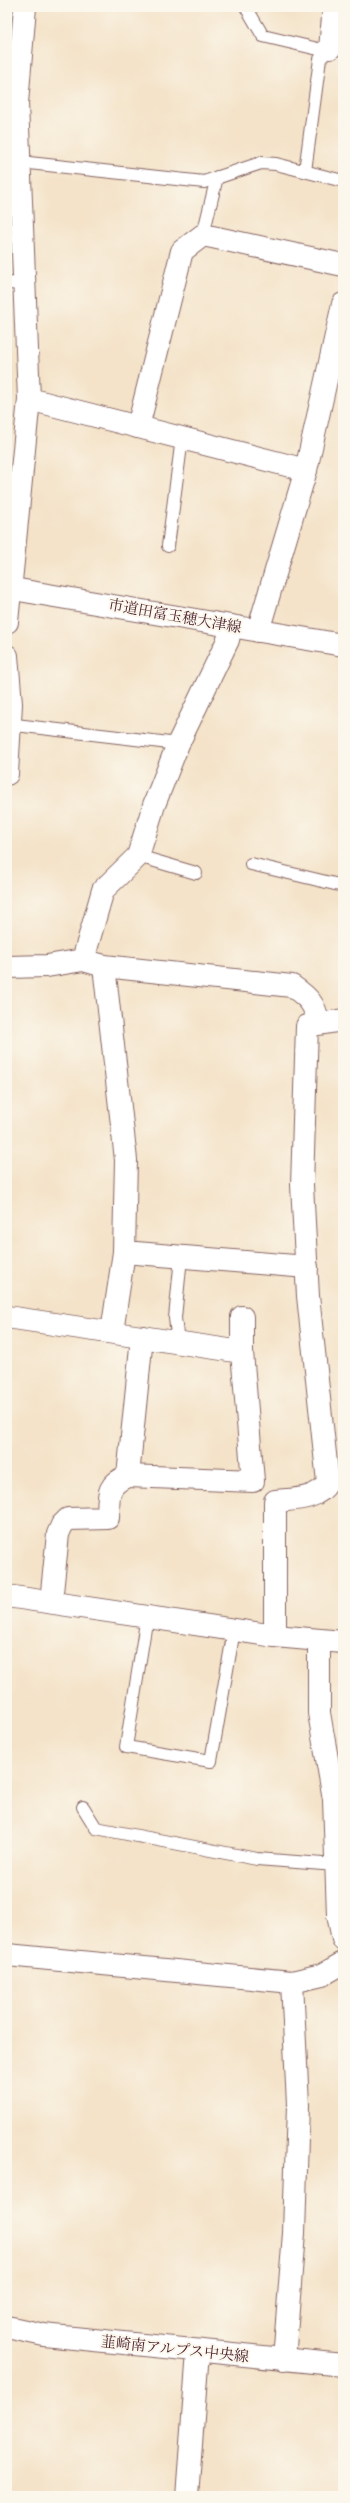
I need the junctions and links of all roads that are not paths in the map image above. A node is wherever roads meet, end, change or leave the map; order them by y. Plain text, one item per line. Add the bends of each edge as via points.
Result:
1 (25, 7) edge
2 (246, 7) edge
3 (334, 7) edge
4 (337, 48) edge
5 (15, 153) edge
6 (305, 171) junction
7 (217, 177) junction
8 (343, 181) edge
9 (203, 235) junction
10 (343, 265) edge
11 (16, 284) edge
12 (343, 304) edge
13 (29, 399) junction
14 (138, 427) junction
15 (182, 438) junction
16 (306, 470) junction
17 (168, 546) dead end
18 (8, 588) edge
19 (7, 622) edge
20 (231, 626) junction
21 (258, 631) junction
22 (343, 645) edge
23 (7, 656) edge
24 (9, 724) edge
25 (178, 744) junction
26 (7, 774) edge
27 (138, 856) junction
28 (252, 864) dead end
29 (196, 873) dead end
30 (343, 886) edge
31 (83, 960) junction
32 (104, 966) junction
33 (7, 967) edge
34 (343, 1020) edge
35 (319, 1023) junction
36 (124, 1252) junction
37 (182, 1257) junction
38 (306, 1267) junction
39 (7, 1317) edge
40 (242, 1317) dead end
41 (112, 1332) junction
42 (142, 1337) junction
43 (178, 1342) junction
44 (242, 1352) junction
45 (128, 1476) junction
46 (7, 1596) edge
47 (52, 1602) junction
48 (147, 1616) junction
49 (234, 1630) junction
50 (275, 1636) junction
51 (319, 1640) junction
52 (343, 1642) edge
53 (82, 1807) dead end
54 (336, 1865) junction
55 (343, 1939) edge
56 (7, 1955) edge
57 (343, 1963) edge
58 (292, 1982) junction
59 (7, 2327) edge
60 (198, 2352) junction
61 (284, 2360) junction
62 (343, 2365) edge
63 (187, 2496) edge

1 - 5 street
2 - 4 lane via 263,36 318,49
3 - 4 street
4 - 6 lane via 320,59
5 - 7 lane via 204,182
5 - 11 street
6 - 7 lane via 261,163
6 - 8 lane
7 - 9 lane
9 - 10 street
9 - 14 street via 182,251
11 - 13 street
12 - 16 street
13 - 14 street
13 - 18 street
14 - 15 street
15 - 16 street
15 - 17 lane
16 - 21 street
18 - 19 street
18 - 20 street, 市道田富玉穂大津線
20 - 21 street, 市道田富玉穂大津線
20 - 25 street via 228,640
21 - 22 street, 市道田富玉穂大津線
23 - 24 street via 11,704
24 - 25 lane
24 - 26 street
25 - 27 street via 154,805
27 - 29 lane
27 - 31 street via 103,890
28 - 30 lane
31 - 32 street
31 - 33 street via 47,966
32 - 35 street via 292,986 308,997
32 - 36 street via 126,1160
34 - 35 street
35 - 38 street via 307,1026 302,1185
36 - 37 street
36 - 41 street
37 - 38 street
37 - 43 lane via 176,1318
38 - 50 street via 328,1482 323,1492 276,1502
39 - 41 street
40 - 44 street
41 - 42 street
42 - 43 street
42 - 45 street
43 - 44 street
44 - 45 street via 253,1482
45 - 47 street via 116,1481 109,1490 108,1518 68,1519 62,1525 58,1534
46 - 47 street
47 - 48 street
48 - 49 street
48 - 49 lane via 126,1747 211,1761
49 - 50 street
50 - 51 street
51 - 52 street
51 - 54 street via 319,1713 334,1799
53 - 54 lane via 96,1828 257,1859
54 - 55 street via 338,1915
56 - 58 street
57 - 58 street via 322,1975
58 - 61 street via 298,2105 294,2233
59 - 60 street, 韮崎南アルプス中央線 via 44,2336
60 - 61 street, 韮崎南アルプス中央線
60 - 63 street
61 - 62 street, 韮崎南アルプス中央線

